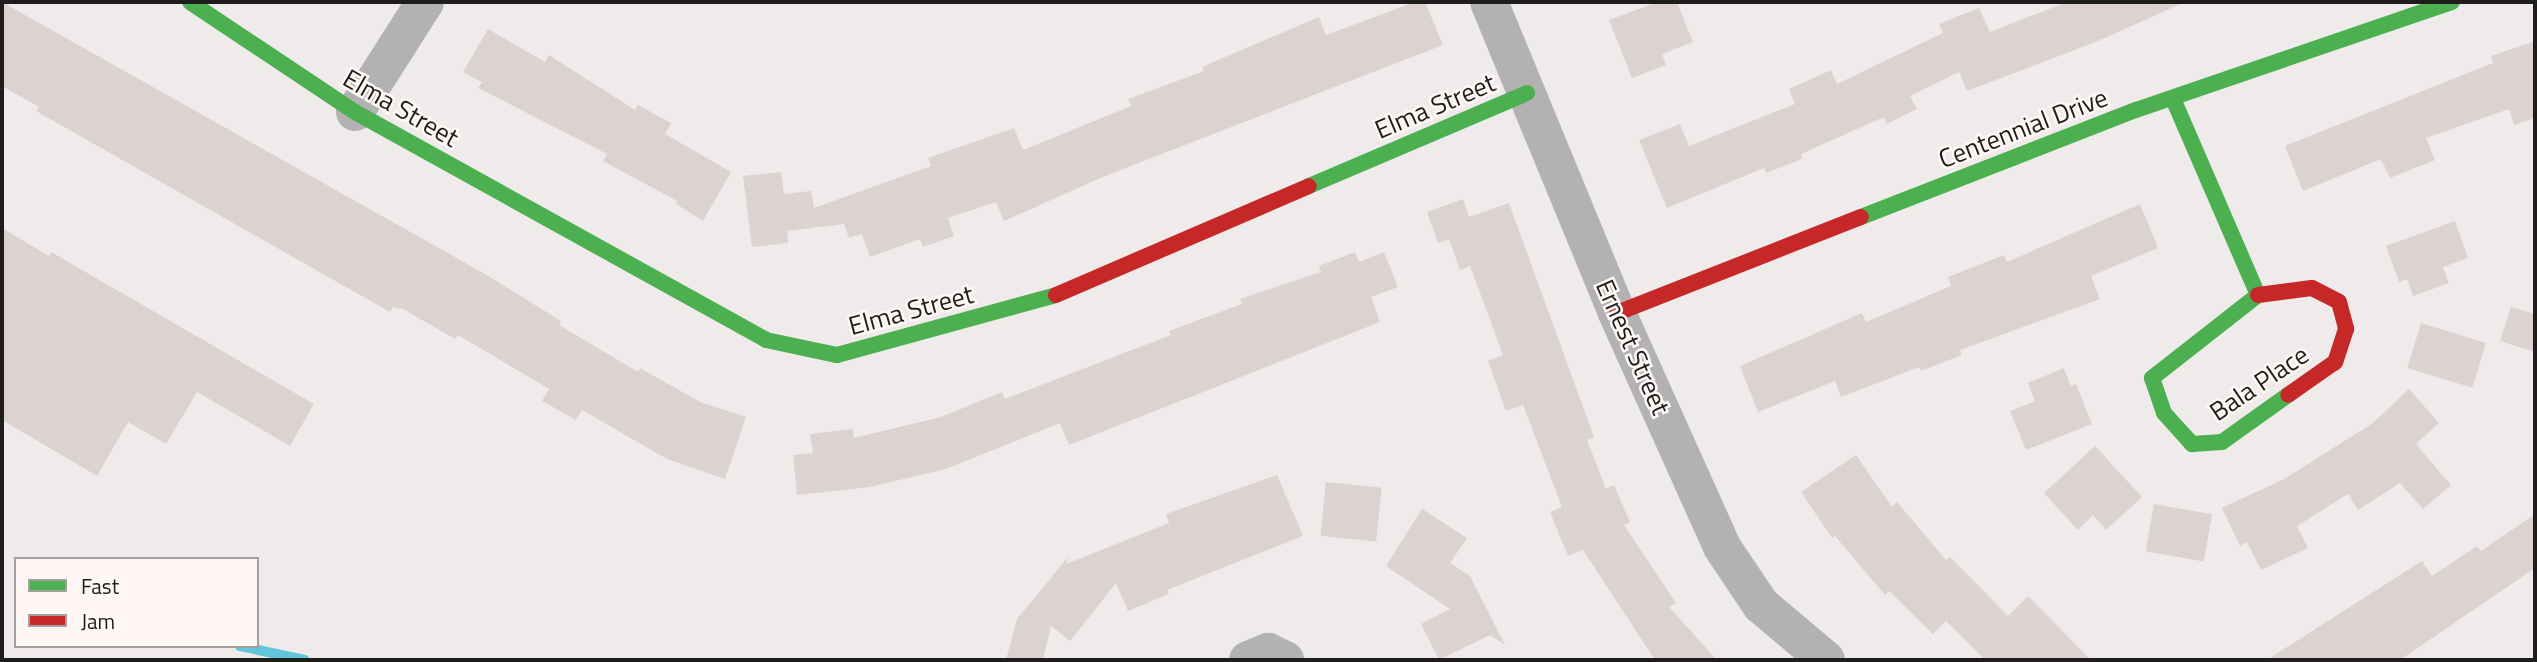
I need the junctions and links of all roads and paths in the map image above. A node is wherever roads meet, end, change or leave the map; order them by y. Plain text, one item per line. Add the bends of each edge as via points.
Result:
1 (190, 2) edge
2 (425, 2) edge
3 (1489, 2) edge
4 (2452, 2) edge
5 (1527, 93) junction
6 (2174, 101) junction
7 (355, 112) junction
8 (2259, 295) junction
9 (1617, 313) junction
10 (1248, 660) edge
11 (1285, 660) edge
12 (1826, 660) edge

1 - 7 street, Elma Street
2 - 7 street
3 - 5 street, Ernest Street
4 - 6 street, Centennial Drive
5 - 7 street, Elma Street via 1039,302 837,355 766,340
5 - 9 street, Ernest Street
6 - 8 street
6 - 9 street, Centennial Drive via 2136,110
8 - 8 street, Bala Place via 2152,378 2164,413 2192,444 2222,442 2334,362 2346,329 2339,302 2312,288
9 - 12 street, Ernest Street via 1723,547 1761,605
10 - 11 street via 1268,652

